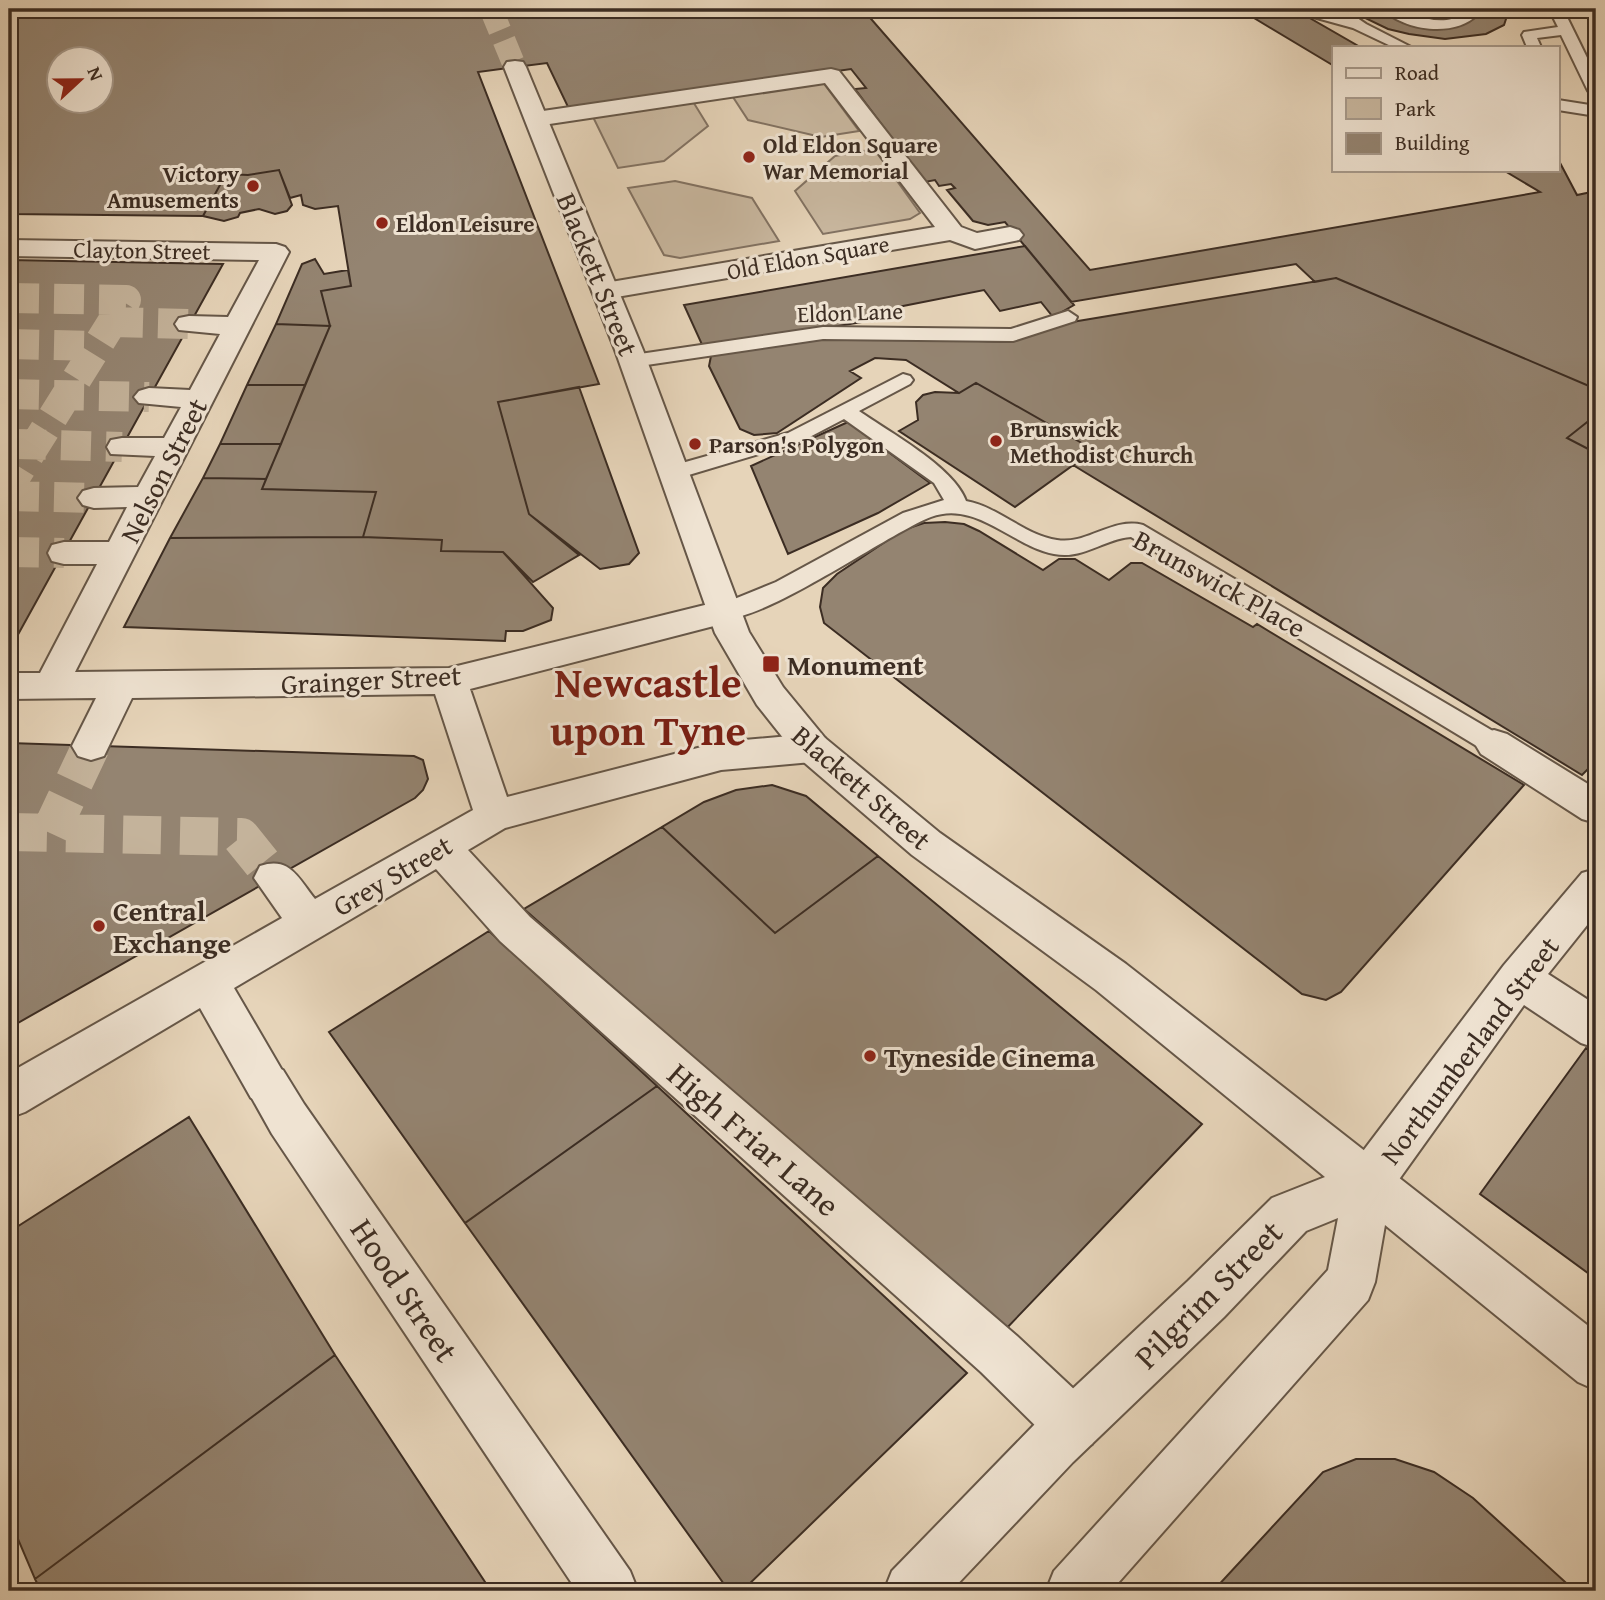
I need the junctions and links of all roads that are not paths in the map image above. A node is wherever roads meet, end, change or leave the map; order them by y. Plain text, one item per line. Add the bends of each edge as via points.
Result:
1 (1300, 9) edge
2 (1321, 9) edge
3 (1470, 9) edge
4 (1556, 9) edge
5 (1339, 12) edge
6 (1378, 16) edge
7 (1325, 24) dead end
8 (1564, 30) junction
9 (1351, 40) dead end
10 (1371, 46) edge
11 (1395, 46) edge
12 (1403, 46) edge
13 (1534, 46) edge
14 (515, 67) tunnel mouth
15 (1596, 91) edge
16 (1561, 108) edge
17 (1596, 111) edge
18 (536, 119) junction
19 (952, 232) junction
20 (1010, 235) dead end
21 (9, 248) edge
22 (276, 252) joint
23 (605, 291) junction
24 (1068, 317) dead end
25 (189, 324) tunnel mouth
26 (237, 326) junction
27 (633, 361) junction
28 (903, 380) dead end
29 (149, 397) tunnel mouth
30 (200, 399) junction
31 (847, 411) junction
32 (122, 447) tunnel mouth
33 (174, 447) junction
34 (675, 472) junction
35 (94, 498) tunnel mouth
36 (148, 498) junction
37 (957, 505) junction
38 (64, 553) tunnel mouth
39 (120, 553) junction
40 (725, 612) junction
41 (449, 681) junction
42 (9, 686) edge
43 (120, 686) junction
44 (50, 687) junction
45 (1494, 744) joint
46 (91, 746) tunnel mouth
47 (812, 748) junction
48 (1596, 808) edge
49 (494, 816) junction
50 (441, 847) junction
51 (274, 878) tunnel mouth
52 (1596, 885) edge
53 (309, 923) junction
54 (1519, 978) junction
55 (208, 982) junction
56 (1596, 1029) edge
57 (9, 1097) edge
58 (1368, 1183) junction
59 (1596, 1364) edge
60 (1073, 1425) junction
61 (610, 1591) edge
62 (912, 1591) edge
63 (1074, 1591) edge

1 - 6 lane
2 - 5 lane
3 - 6 lane via 1466,19 1447,24
4 - 8 lane
5 - 6 lane
6 - 12 lane
7 - 11 lane
8 - 13 lane via 1530,35
8 - 15 lane
9 - 10 lane
14 - 18 street, Blackett Street
16 - 17 lane
18 - 19 street via 831,76
18 - 23 street, Blackett Street
19 - 20 street, Old Eldon Square via 975,241
19 - 23 street, Old Eldon Square via 803,247
21 - 22 street, Clayton Street
22 - 26 street, Nelson Street
23 - 27 street, Blackett Street
24 - 27 lane, Eldon Lane via 1013,335 823,334
25 - 26 street
26 - 30 street, Nelson Street
27 - 34 street, Blackett Street
28 - 31 lane
29 - 30 street
30 - 33 street, Nelson Street
31 - 34 lane via 780,443
31 - 37 lane via 940,478
32 - 33 street
33 - 36 street, Nelson Street
34 - 40 street, Blackett Street
35 - 36 street
36 - 39 street, Nelson Street
37 - 40 lane via 914,516 760,600
37 - 45 lane, Brunswick Place via 1056,548 1076,548 1124,530 1142,533
38 - 39 street
39 - 44 street, Nelson Street
40 - 41 street, Grainger Street
40 - 47 street, Blackett Street via 755,675
41 - 43 street, Grainger Street
41 - 49 street
42 - 44 street, Grainger Street
43 - 44 street, Grainger Street
43 - 46 street
45 - 48 street, Brunswick Place
47 - 49 street, Grey Street via 721,755
47 - 58 street, Blackett Street via 926,844 1111,977
49 - 50 street, Grey Street
50 - 53 street, Grey Street
50 - 60 street, High Friar Lane via 515,929 999,1354
51 - 53 street
52 - 54 street, Northumberland Street
53 - 55 street, Grey Street
54 - 56 street
54 - 58 street, Northumberland Street
55 - 57 street, Grey Street
55 - 61 street, Hood Street via 288,1119
58 - 59 street, Blackett Street
58 - 60 street, Pilgrim Street via 1289,1214
58 - 63 street via 1350,1282
60 - 62 street, Pilgrim Street

